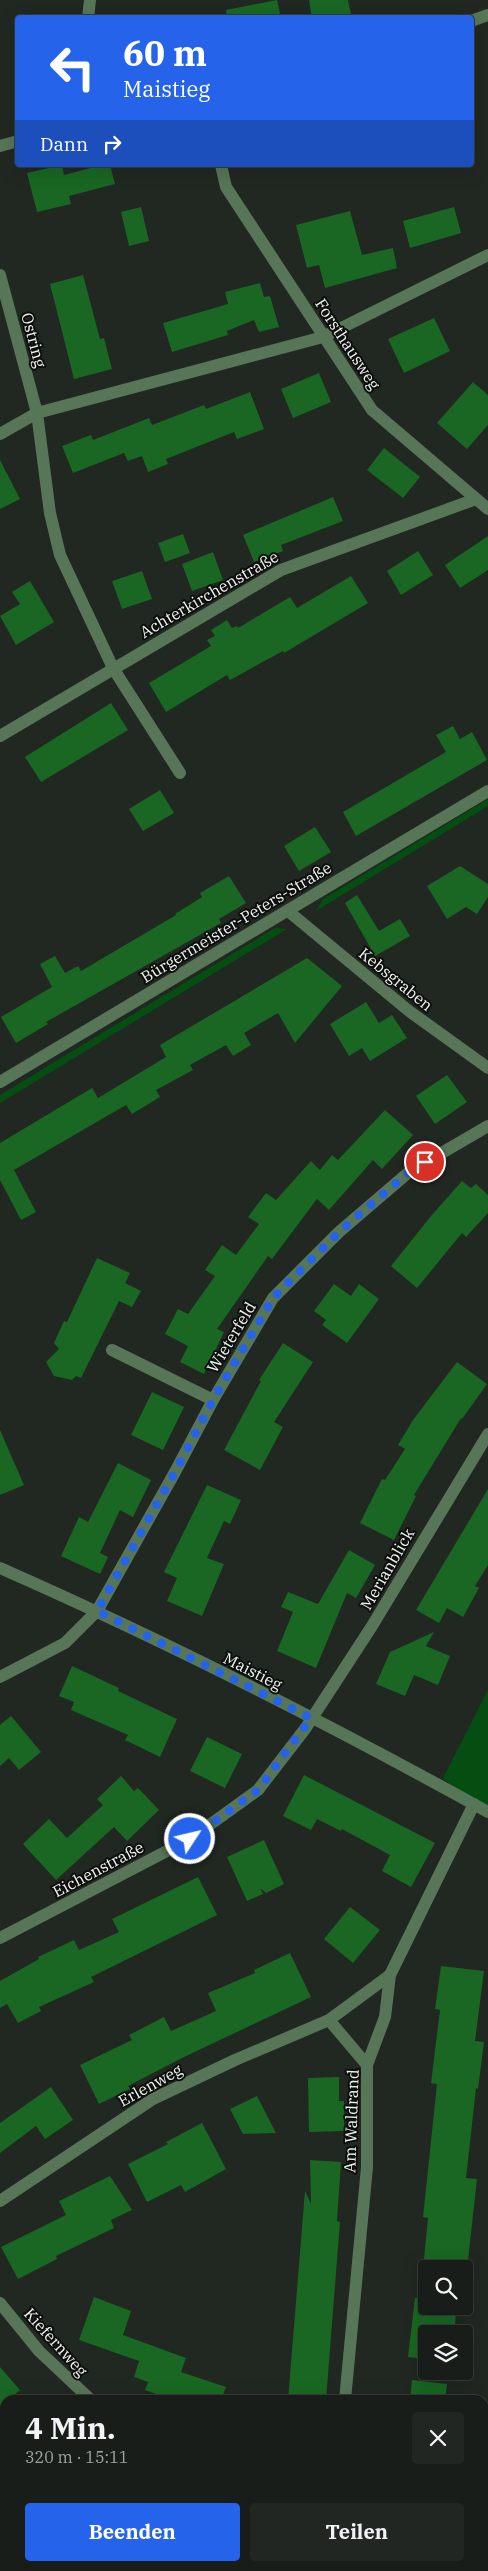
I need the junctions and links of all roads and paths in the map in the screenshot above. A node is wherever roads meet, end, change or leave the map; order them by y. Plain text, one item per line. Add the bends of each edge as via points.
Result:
1 (90, 0) edge
2 (488, 14) edge
3 (88, 15) edge
4 (474, 20) edge
5 (15, 142) edge
6 (0, 146) edge
7 (221, 167) edge
8 (488, 255) edge
9 (0, 275) edge
10 (323, 337) junction
11 (37, 414) junction
12 (0, 434) edge
13 (476, 499) junction
14 (488, 509) edge
15 (113, 668) junction
16 (0, 736) edge
17 (180, 773) dead end
18 (488, 791) edge
19 (288, 911) junction
20 (488, 1068) edge
21 (0, 1082) edge
22 (488, 1126) edge
23 (112, 1350) dead end
24 (213, 1400) junction
25 (488, 1434) edge
26 (0, 1568) edge
27 (97, 1611) junction
28 (0, 1677) edge
29 (311, 1718) junction
30 (474, 1804) junction
31 (488, 1812) edge
32 (0, 1938) edge
33 (390, 1975) junction
34 (329, 2020) junction
35 (367, 2065) junction
36 (0, 2201) edge
37 (0, 2303) edge
38 (86, 2395) edge
39 (345, 2395) edge

1 - 3 street
2 - 4 street
5 - 6 street
7 - 10 street, Forsthausweg via 226,187
8 - 10 street
9 - 11 street, Ostring
10 - 11 street
10 - 13 street, Forsthausweg via 372,410
11 - 12 street
11 - 15 street, Ostring via 50,512 60,555
13 - 14 street, Forsthausweg
13 - 15 street, Achterkirchenstraße via 281,570
15 - 16 street, Achterkirchenstraße
15 - 17 street, Ostring
18 - 19 street, Bürgermeister-Peters-Straße
19 - 20 street, Kebsgraben via 408,1010
19 - 21 street, Bürgermeister-Peters-Straße
22 - 24 street, Wieterfeld via 409,1172 339,1232 273,1298
23 - 24 street, Wieterfeld
24 - 27 street, Wieterfeld
25 - 29 street, Merianblick via 372,1626
26 - 27 street, Maistieg
27 - 28 street, Wieterfeld via 65,1643
27 - 29 street, Maistieg
29 - 30 street, Maistieg
29 - 32 street, Eichenstraße via 258,1790 198,1833
30 - 31 street, Maistieg
30 - 33 street, Am Waldrand
33 - 34 street, Erlenweg
33 - 35 street, Am Waldrand via 385,2017
34 - 35 street
34 - 36 street, Erlenweg via 153,2099
35 - 39 street, Am Waldrand via 367,2167
37 - 38 street, Kiefernweg via 39,2351

